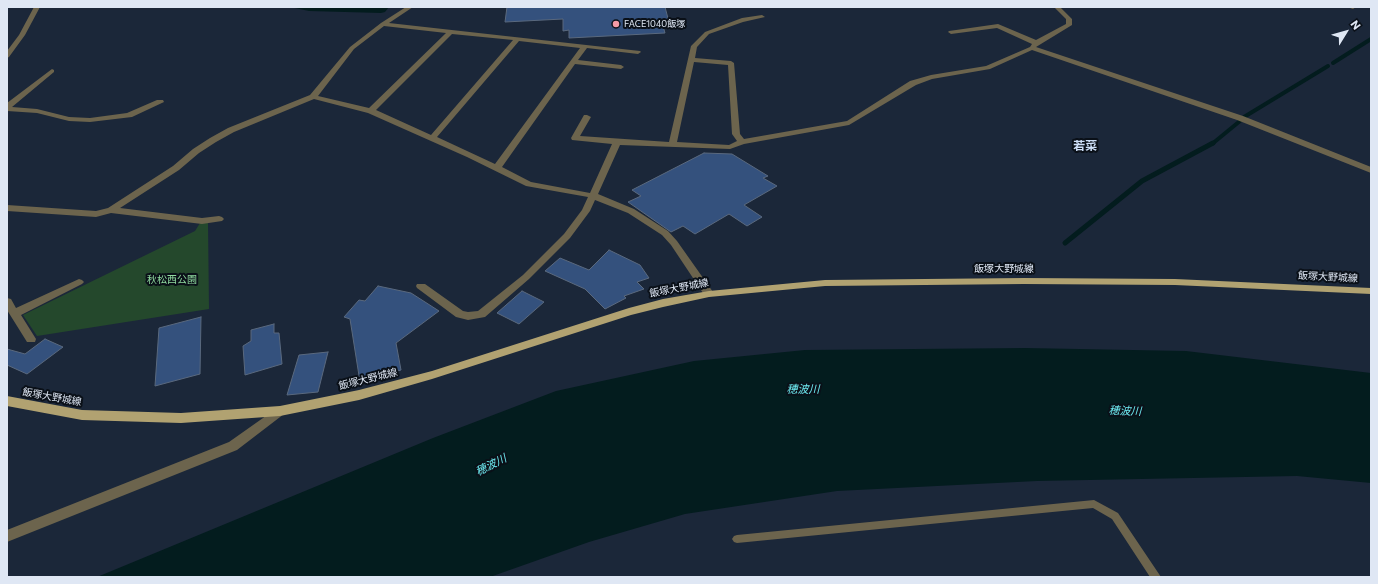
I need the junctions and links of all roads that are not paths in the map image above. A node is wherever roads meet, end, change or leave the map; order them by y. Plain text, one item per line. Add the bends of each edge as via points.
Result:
1 (37, 7) edge
2 (410, 7) edge
3 (1057, 7) edge
4 (1353, 7) edge
5 (1350, 8) edge
6 (762, 17) dead end
7 (383, 24) junction
8 (451, 31) junction
9 (951, 32) dead end
10 (518, 38) junction
11 (585, 46) junction
12 (1034, 46) junction
13 (638, 52) dead end
14 (7, 56) edge
15 (691, 60) junction
16 (574, 62) junction
17 (621, 67) dead end
18 (52, 71) dead end
19 (313, 97) junction
20 (160, 102) dead end
21 (7, 109) edge
22 (371, 111) junction
23 (587, 117) dead end
24 (432, 138) junction
25 (617, 142) junction
26 (742, 142) junction
27 (672, 145) junction
28 (497, 168) junction
29 (1371, 170) edge
30 (594, 196) junction
31 (7, 208) edge
32 (111, 210) junction
33 (218, 219) dead end
34 (79, 282) dead end
35 (421, 286) dead end
36 (1371, 291) edge
37 (709, 294) junction
38 (7, 302) edge
39 (15, 313) junction
40 (31, 339) dead end
41 (7, 401) edge
42 (280, 411) junction
43 (7, 536) edge
44 (737, 539) dead end
45 (1156, 577) edge

1 - 14 street
2 - 7 street
3 - 12 street via 1069,19 1069,25
4 - 5 street
6 - 15 street via 742,20 706,33 694,46
7 - 8 street
7 - 19 street via 352,48
8 - 10 street
8 - 22 street
9 - 12 street via 998,26
10 - 11 street
10 - 24 street
11 - 13 street
11 - 16 street
12 - 26 street via 988,68 931,77 913,83 849,123
12 - 29 street via 1240,118
15 - 26 street via 731,63 736,134
15 - 27 street
16 - 17 street
16 - 28 street
18 - 21 street
19 - 22 street
19 - 32 street via 231,130 213,140 176,168
20 - 21 street via 129,115 90,120 69,119 37,110
22 - 24 street
23 - 25 street via 575,138
24 - 28 street
25 - 27 street
25 - 30 street
26 - 27 street via 730,147
28 - 30 street via 529,184
30 - 35 street via 567,236 526,277 481,314 460,314
30 - 37 street via 631,211 665,233
31 - 32 street via 96,214
32 - 33 street via 202,221
34 - 39 street
36 - 37 main road, 飯塚大野城線 via 1175,282 1024,281 825,283
37 - 42 main road, 飯塚大野城線 via 629,312 417,379
38 - 39 street
39 - 40 street
41 - 42 main road, 飯塚大野城線 via 82,415 181,418
42 - 43 street via 233,446
44 - 45 lane via 1094,504 1115,516

